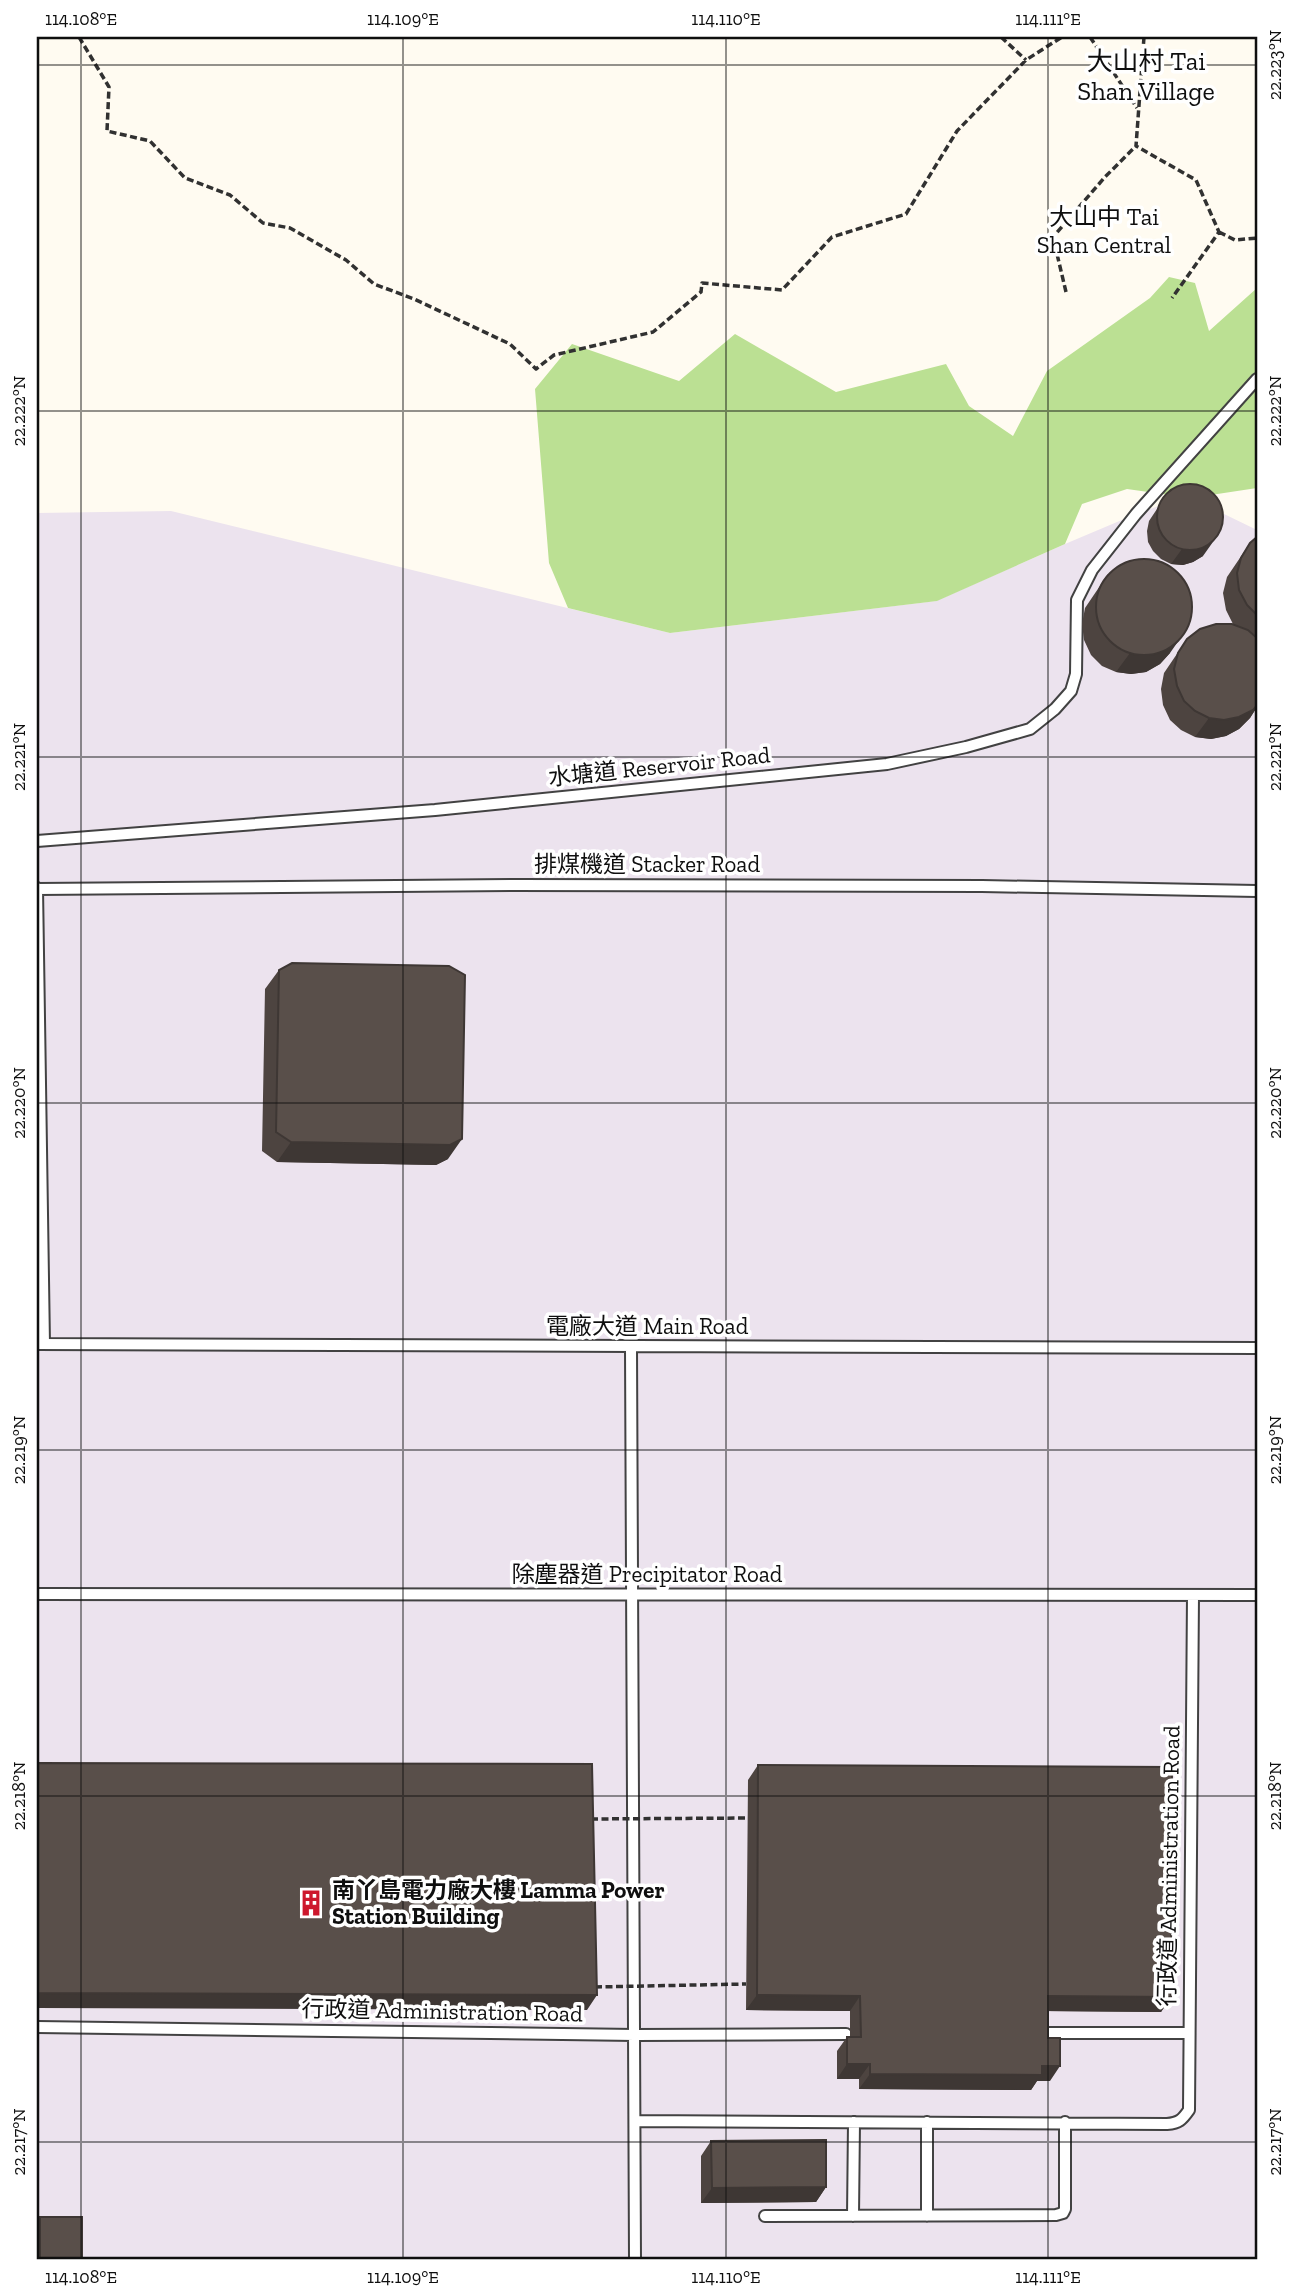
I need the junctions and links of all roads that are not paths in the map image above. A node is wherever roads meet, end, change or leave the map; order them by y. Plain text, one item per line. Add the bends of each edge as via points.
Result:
1 (1257, 379) edge
2 (37, 841) edge
3 (37, 888) edge
4 (1257, 891) edge
5 (41, 1344) edge
6 (631, 1348) junction
7 (1257, 1348) edge
8 (37, 1594) edge
9 (631, 1595) junction
10 (1192, 1595) junction
11 (1257, 1595) edge
12 (37, 2027) edge
13 (1043, 2033) edge
14 (1189, 2033) junction
15 (846, 2034) edge
16 (635, 2035) junction
17 (635, 2121) junction
18 (854, 2122) junction
19 (926, 2122) junction
20 (1065, 2122) junction
21 (765, 2216) dead end
22 (853, 2216) junction
23 (927, 2216) junction
24 (635, 2259) edge

1 - 2 lane, 水塘道 Reservoir Road via 1092,570 1077,600 1076,674 1071,691 1030,729 887,764 435,810
3 - 4 lane, 排煤機道 Stacker Road via 748,885
3 - 5 lane
5 - 6 lane, 電廠大道 Main Road
6 - 7 lane, 電廠大道 Main Road
6 - 9 lane
8 - 9 lane, 除塵器道 Precipitator Road
9 - 10 lane, 除塵器道 Precipitator Road
9 - 16 lane
10 - 11 lane, 除塵器道 Precipitator Road
10 - 14 lane, 行政道 Administration Road
12 - 16 lane, 行政道 Administration Road
13 - 14 lane, 行政道 Administration Road
14 - 20 lane via 1189,2110 1178,2123
15 - 16 lane, 行政道 Administration Road
16 - 17 lane
17 - 18 lane
17 - 24 lane
18 - 19 lane
18 - 22 lane
19 - 20 lane
19 - 23 lane
20 - 23 lane via 1063,2213
21 - 22 lane
22 - 23 lane

